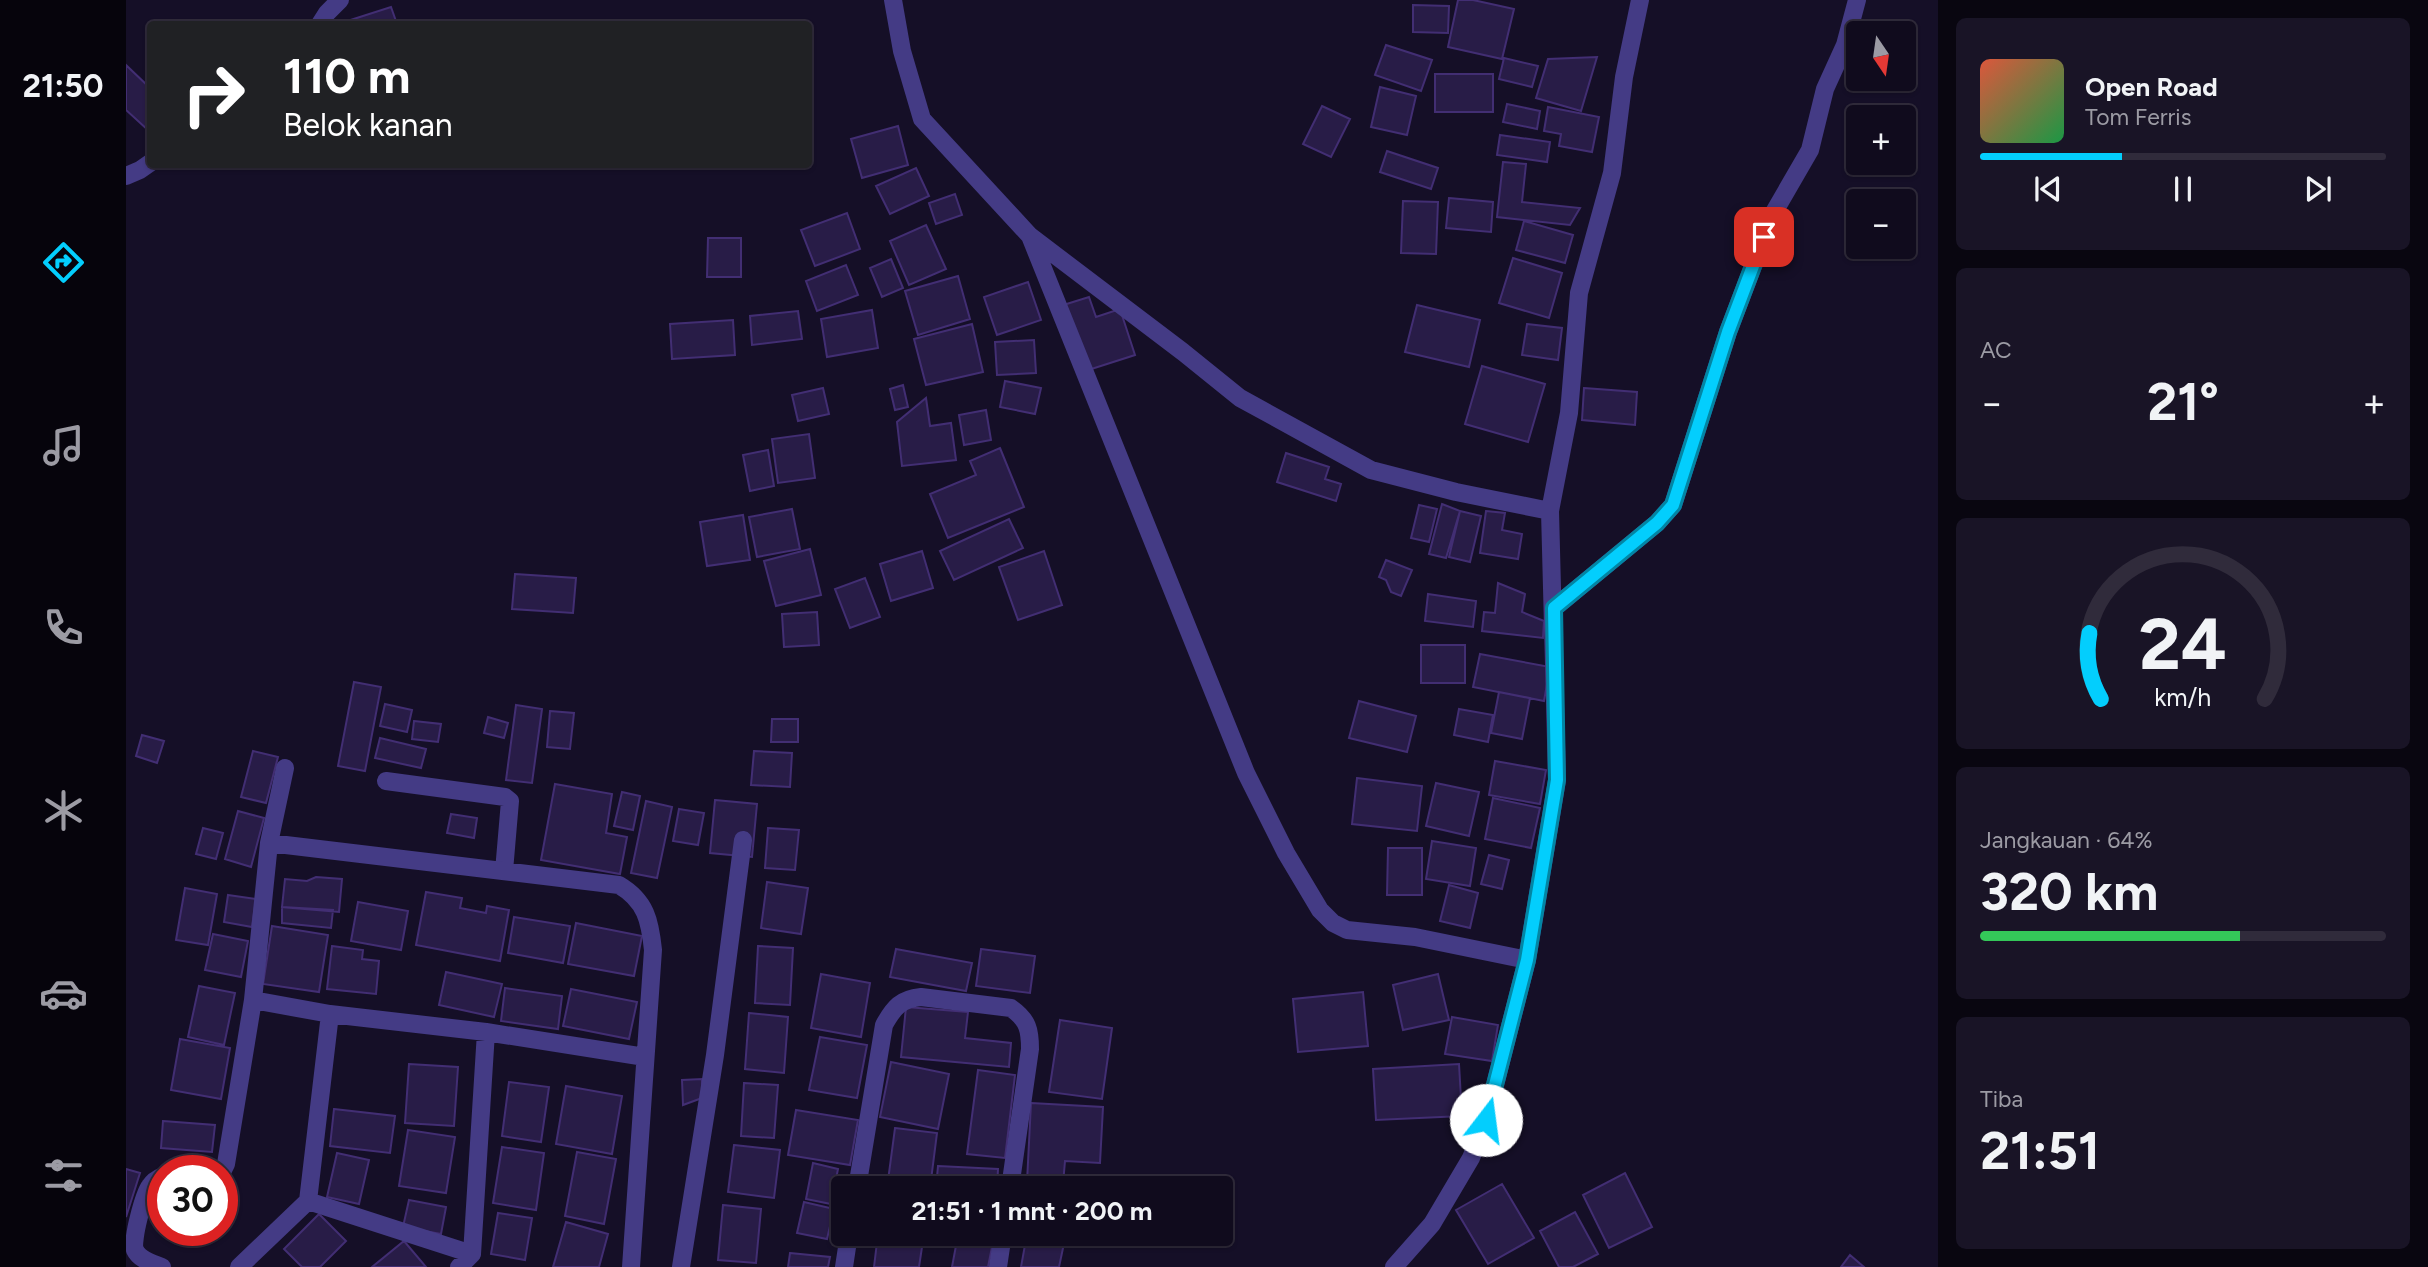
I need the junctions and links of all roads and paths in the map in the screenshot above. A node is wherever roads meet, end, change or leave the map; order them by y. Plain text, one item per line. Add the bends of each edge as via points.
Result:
1 (340, 0) edge
2 (893, 0) edge
3 (1640, 0) edge
4 (1857, 0) edge
5 (322, 21) edge
6 (147, 165) edge
7 (126, 176) edge
8 (1030, 236) junction
9 (1550, 511) junction
10 (1554, 608) junction
11 (285, 768) dead end
12 (386, 781) dead end
13 (743, 840) dead end
14 (269, 843) junction
15 (504, 871) junction
16 (1527, 960) junction
17 (253, 1000) junction
18 (330, 1014) junction
19 (486, 1032) junction
20 (645, 1057) junction
21 (227, 1155) edge
22 (859, 1176) edge
23 (1012, 1176) edge
24 (147, 1191) edge
25 (308, 1201) junction
26 (847, 1246) edge
27 (1001, 1246) edge
28 (472, 1254) junction
29 (162, 1267) edge
30 (239, 1267) edge
31 (459, 1267) edge
32 (631, 1267) edge
33 (681, 1267) edge
34 (844, 1267) edge
35 (998, 1267) edge
36 (1394, 1267) edge

1 - 5 street
2 - 8 street via 922,119
3 - 9 street via 1612,173 1579,293 1569,413
4 - 10 street via 1845,45 1825,89 1810,150 1773,214 1728,332 1673,505
6 - 7 street
8 - 9 street via 1240,398 1371,470
8 - 16 street via 1246,773 1320,910 1347,930 1415,937
9 - 10 street
10 - 16 street via 1557,780
11 - 14 street
12 - 15 street via 505,797 510,802
13 - 33 street
14 - 15 street
14 - 17 street
15 - 20 street via 619,885 634,894 644,908 653,950
16 - 36 street via 1486,1120 1471,1158 1432,1224
17 - 18 street
17 - 21 street
18 - 19 street
18 - 25 street
19 - 20 street
19 - 28 street
20 - 32 street
22 - 23 street via 884,1025 893,1008 908,998 921,997 1012,1008 1030,1028
24 - 29 street via 133,1243 146,1261
25 - 28 street
25 - 30 street
26 - 34 street
27 - 35 street
28 - 31 street

